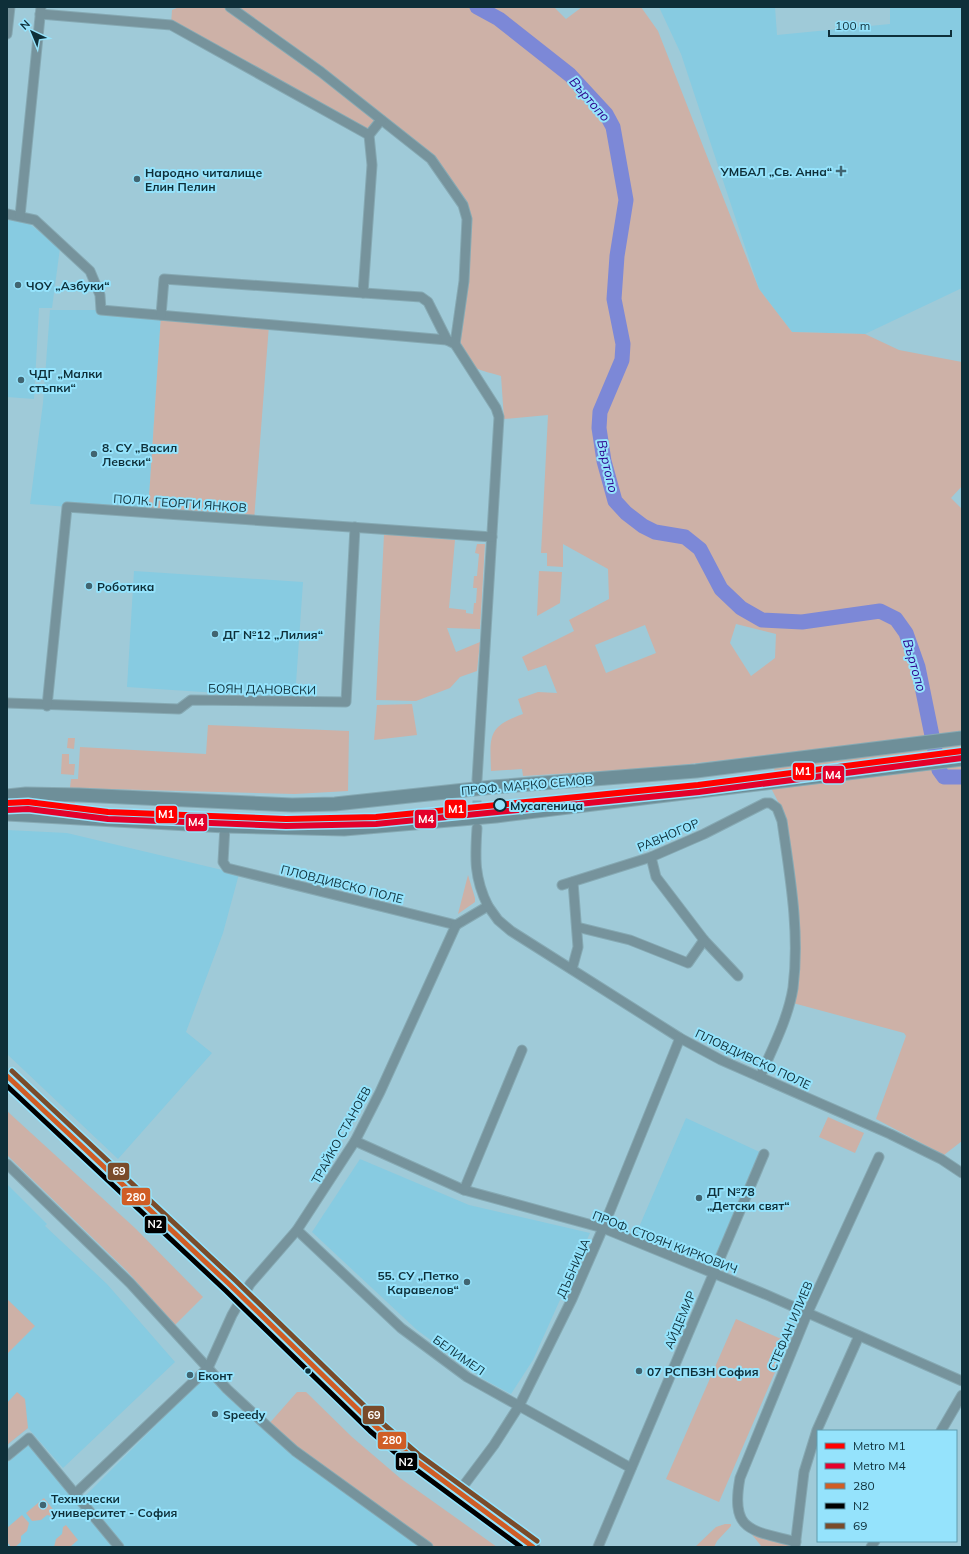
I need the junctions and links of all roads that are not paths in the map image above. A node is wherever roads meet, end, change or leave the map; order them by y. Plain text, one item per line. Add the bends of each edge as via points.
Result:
1 (10, 7) edge
2 (230, 7) edge
3 (40, 10) edge
4 (7, 34) edge
5 (381, 120) junction
6 (369, 135) junction
7 (7, 214) edge
8 (20, 216) junction
9 (363, 293) junction
10 (161, 315) junction
11 (451, 342) junction
12 (355, 527) junction
13 (492, 537) junction
14 (7, 703) edge
15 (47, 706) junction
16 (962, 738) edge
17 (962, 759) edge
18 (477, 780) tunnel mouth
19 (12, 796) edge
20 (12, 814) edge
21 (225, 826) junction
22 (477, 828) tunnel mouth
23 (651, 857) junction
24 (573, 882) junction
25 (562, 885) dead end
26 (488, 906) junction
27 (456, 925) junction
28 (577, 927) junction
29 (704, 940) junction
30 (572, 969) junction
31 (738, 976) dead end
32 (680, 1038) junction
33 (522, 1050) dead end
34 (7, 1076) edge
35 (760, 1077) junction
36 (355, 1141) junction
37 (764, 1154) dead end
38 (879, 1157) dead end
39 (7, 1164) edge
40 (962, 1173) edge
41 (464, 1190) junction
42 (603, 1228) junction
43 (297, 1230) junction
44 (713, 1274) junction
45 (242, 1298) junction
46 (807, 1314) junction
47 (859, 1336) junction
48 (208, 1368) junction
49 (962, 1381) edge
50 (962, 1395) edge
51 (519, 1406) junction
52 (942, 1430) edge
53 (7, 1456) edge
54 (631, 1468) junction
55 (458, 1493) junction
56 (76, 1494) junction
57 (796, 1545) edge
58 (118, 1547) edge
59 (428, 1547) edge
60 (533, 1547) edge
61 (598, 1547) edge

1 - 4 street
2 - 5 street via 321,72
3 - 6 street via 171,25
3 - 8 street
5 - 6 street
5 - 11 street via 432,159 463,205 467,219 464,281
6 - 9 street via 372,165
7 - 8 street
8 - 10 street via 35,220 90,271 100,295 101,310
9 - 10 street via 164,279
9 - 11 street via 421,297 428,302
10 - 11 street
11 - 13 street via 496,408 499,417
12 - 13 street, ПОЛК. ГЕОРГИ ЯНКОВ
12 - 15 street, БОЯН ДАНОВСКИ via 346,702 191,700 179,709
12 - 15 street, ПОЛК. ГЕОРГИ ЯНКОВ via 67,507
13 - 18 street
14 - 15 street, БОЯН ДАНОВСКИ
16 - 19 main road, ПРОФ. МАРКО СЕМОВ via 696,771 493,787 335,804 292,805 79,795
17 - 21 main road, ПРОФ. МАРКО СЕМОВ via 496,816 362,828
19 - 20 main road, ПРОФ. МАРКО СЕМОВ
20 - 21 main road, ПРОФ. МАРКО СЕМОВ
21 - 27 street, ПЛОВДИВСКО ПОЛЕ via 223,862 227,868
22 - 26 street, ПЛОВДИВСКО ПОЛЕ via 475,869
23 - 24 street, РАВНОГОР
23 - 29 street via 656,877
23 - 35 street, РАВНОГОР via 765,803 777,808 782,821 795,910 793,989
24 - 25 street, РАВНОГОР
24 - 28 street
26 - 27 street
26 - 30 street, ПЛОВДИВСКО ПОЛЕ via 498,920 511,931
27 - 36 street, ТРАЙКО СТАНОЕВ
28 - 29 street via 630,940 688,963
28 - 30 street via 577,951
29 - 31 street
30 - 32 street, ПЛОВДИВСКО ПОЛЕ
32 - 35 street, ПЛОВДИВСКО ПОЛЕ
32 - 42 street, ДЪБНИЦА
33 - 41 street
34 - 45 main road
35 - 40 street, ПЛОВДИВСКО ПОЛЕ via 890,1134 941,1159
36 - 41 street, ПРОФ. СТОЯН КИРКОВИЧ
36 - 43 street, ТРАЙКО СТАНОЕВ
37 - 44 street, АЙДЕМИР
38 - 46 street, СТЕФАН ИЛИЕВ
39 - 48 street via 130,1283
41 - 42 street, ПРОФ. СТОЯН КИРКОВИЧ
42 - 44 street, ПРОФ. СТОЯН КИРКОВИЧ
42 - 51 street, ДЪБНИЦА via 572,1299
43 - 45 street, ТРАЙКО СТАНОЕВ via 250,1284
43 - 51 street, БЕЛИМЕЛ via 401,1328 467,1377
44 - 46 street, ПРОФ. СТОЯН КИРКОВИЧ
44 - 54 street, АЙДЕМИР
45 - 48 street, ТРАЙКО СТАНОЕВ
45 - 55 main road via 375,1426
46 - 47 street, ПРОФ. СТОЯН КИРКОВИЧ
46 - 57 street, СТЕФАН ИЛИЕВ via 740,1478 737,1497 743,1523 754,1531
47 - 49 street, ПРОФ. СТОЯН КИРКОВИЧ
47 - 57 street via 817,1430 804,1472
48 - 56 street
48 - 59 street via 227,1389 295,1451
50 - 52 street
51 - 54 street, БЕЛИМЕЛ
51 - 55 street, ДЪБНИЦА
53 - 56 street via 29,1438
54 - 61 street, АЙДЕМИР
55 - 60 main road
56 - 58 street

